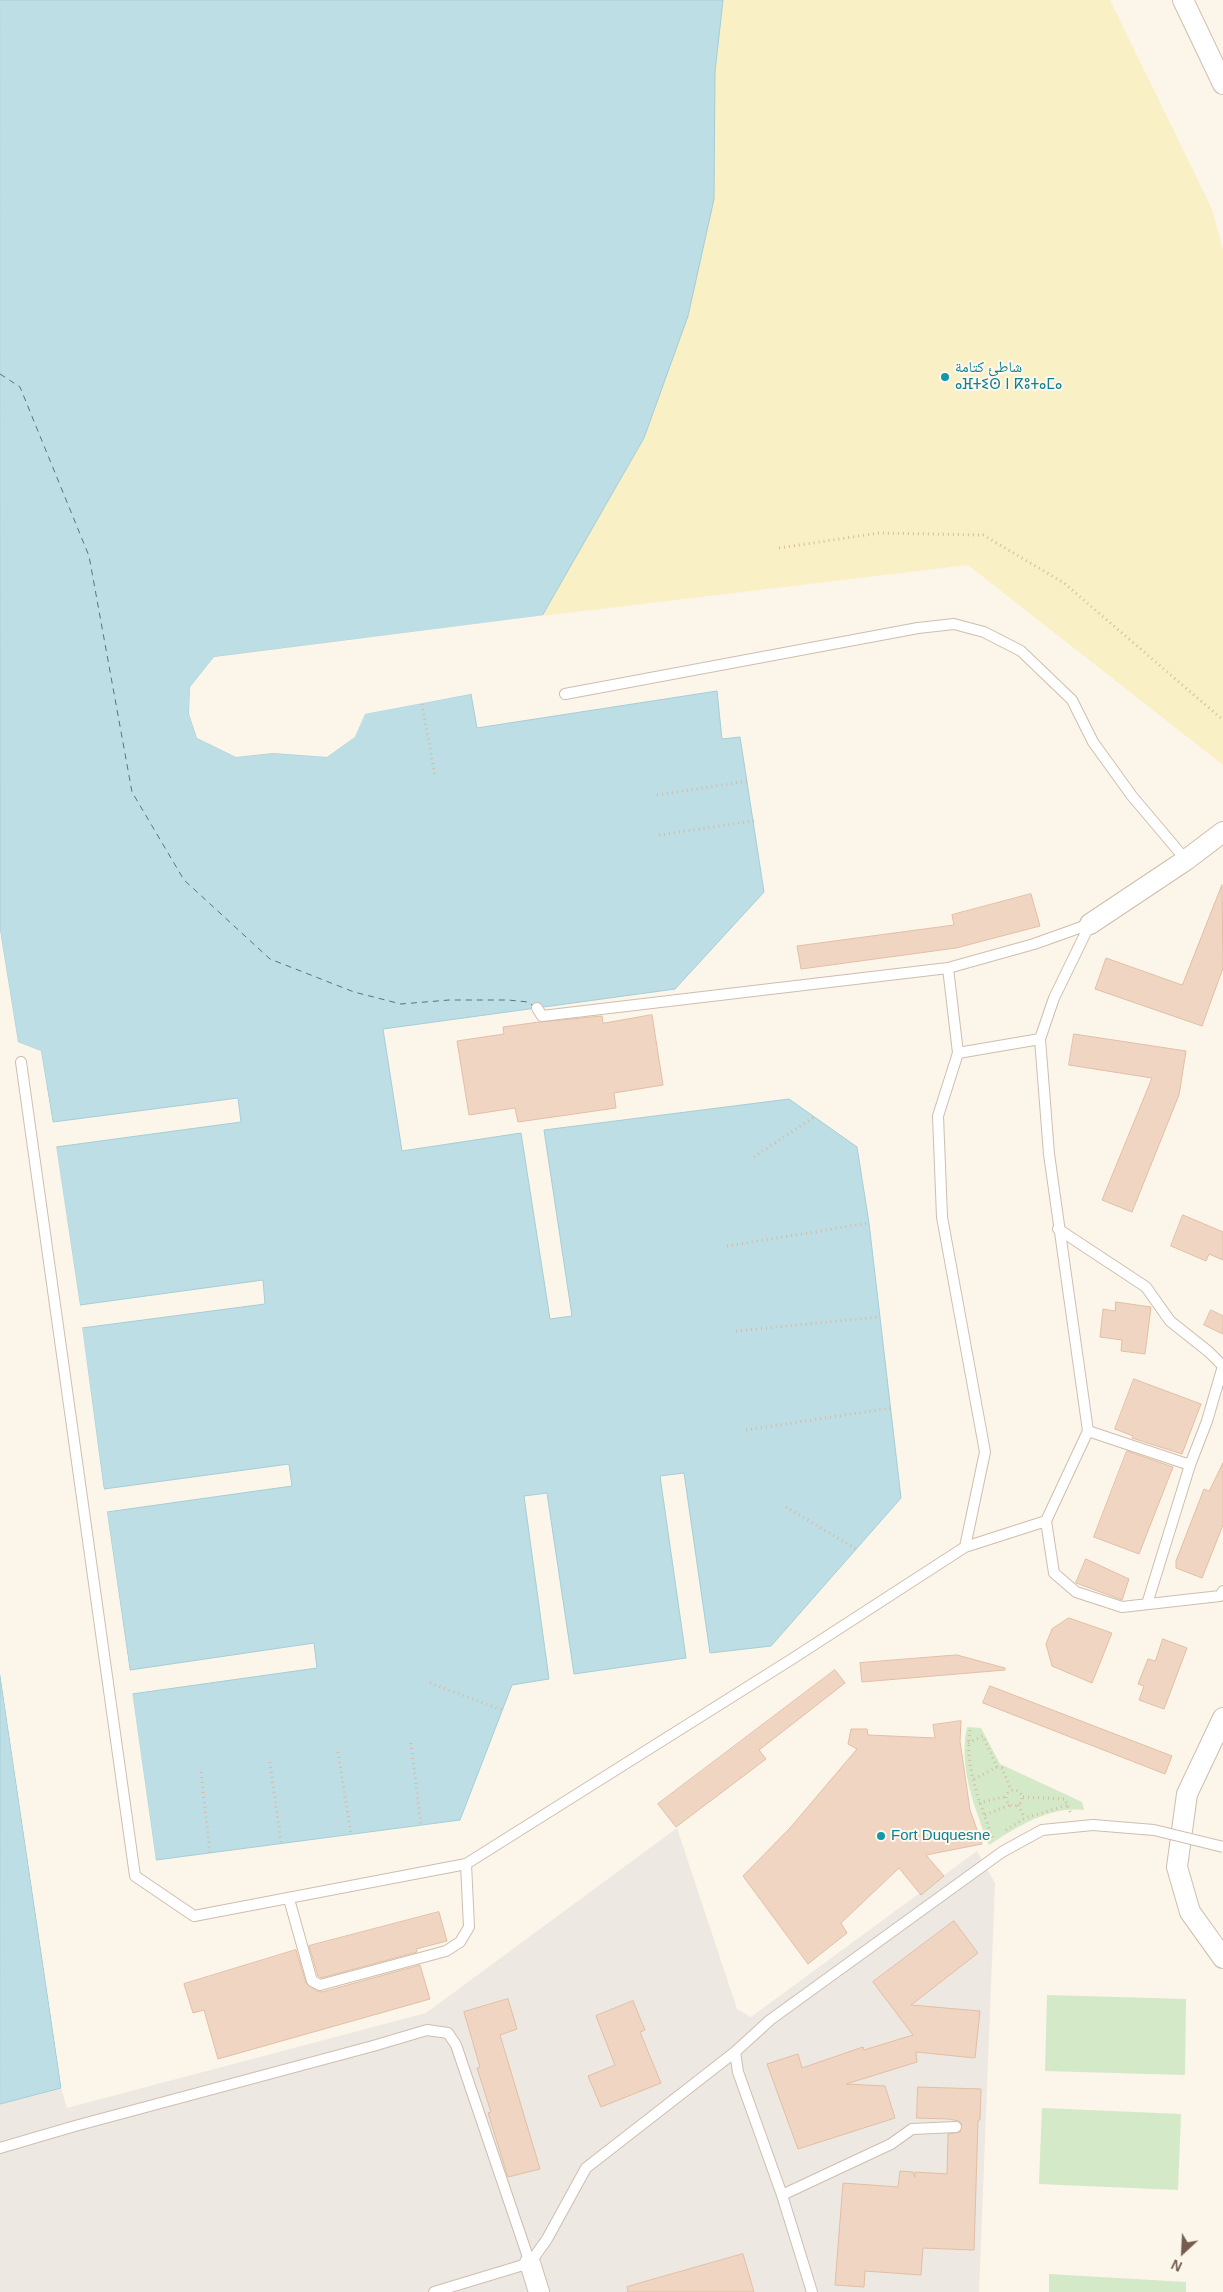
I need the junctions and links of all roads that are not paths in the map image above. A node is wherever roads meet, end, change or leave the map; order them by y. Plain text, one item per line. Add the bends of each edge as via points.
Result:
1 (1183, 0) edge
2 (1223, 84) edge
3 (565, 694) dead end
4 (1223, 832) edge
5 (1186, 860) junction
6 (1090, 924) junction
7 (948, 968) junction
8 (537, 1008) dead end
9 (1040, 1039) junction
10 (958, 1053) junction
11 (21, 1062) dead end
12 (1058, 1229) junction
13 (1223, 1366) edge
14 (1088, 1431) junction
15 (1190, 1465) junction
16 (1046, 1521) junction
17 (965, 1547) junction
18 (1223, 1592) edge
19 (1147, 1604) junction
20 (1223, 1718) edge
21 (1223, 1848) edge
22 (466, 1864) junction
23 (289, 1899) junction
24 (1223, 1958) edge
25 (735, 2052) junction
26 (956, 2127) dead end
27 (0, 2148) edge
28 (782, 2195) junction
29 (530, 2262) junction
30 (434, 2292) edge
31 (539, 2292) edge
32 (812, 2292) edge

1 - 2 street
3 - 5 lane via 954,624 1021,650 1072,700 1093,742 1132,796
4 - 5 street
5 - 6 street
6 - 7 lane via 1034,944
6 - 9 lane via 1054,998
7 - 8 lane via 542,1016
7 - 10 lane
9 - 10 lane
9 - 12 lane via 1048,1154
10 - 17 lane via 938,1116 942,1217 985,1452
11 - 23 lane via 135,1876 194,1916
12 - 13 lane via 1146,1287 1170,1321
12 - 14 lane
13 - 15 lane
14 - 15 lane
14 - 16 lane
15 - 19 lane
16 - 17 lane
16 - 19 lane via 1054,1573 1076,1592 1122,1607
17 - 22 lane
18 - 19 lane via 1220,1596
20 - 24 street via 1187,1794 1177,1867 1190,1912
21 - 25 lane, bridge via 1154,1830 1093,1825 1042,1830 998,1854 770,2020
22 - 23 lane
22 - 23 lane via 468,1927 460,1942 446,1951 320,1985 312,1981
25 - 28 lane via 738,2072
25 - 29 lane via 586,2168
26 - 28 lane via 912,2129 891,2144
27 - 29 lane via 412,2033 427,2030 448,2034 456,2045
28 - 32 lane
29 - 30 lane
29 - 31 street

